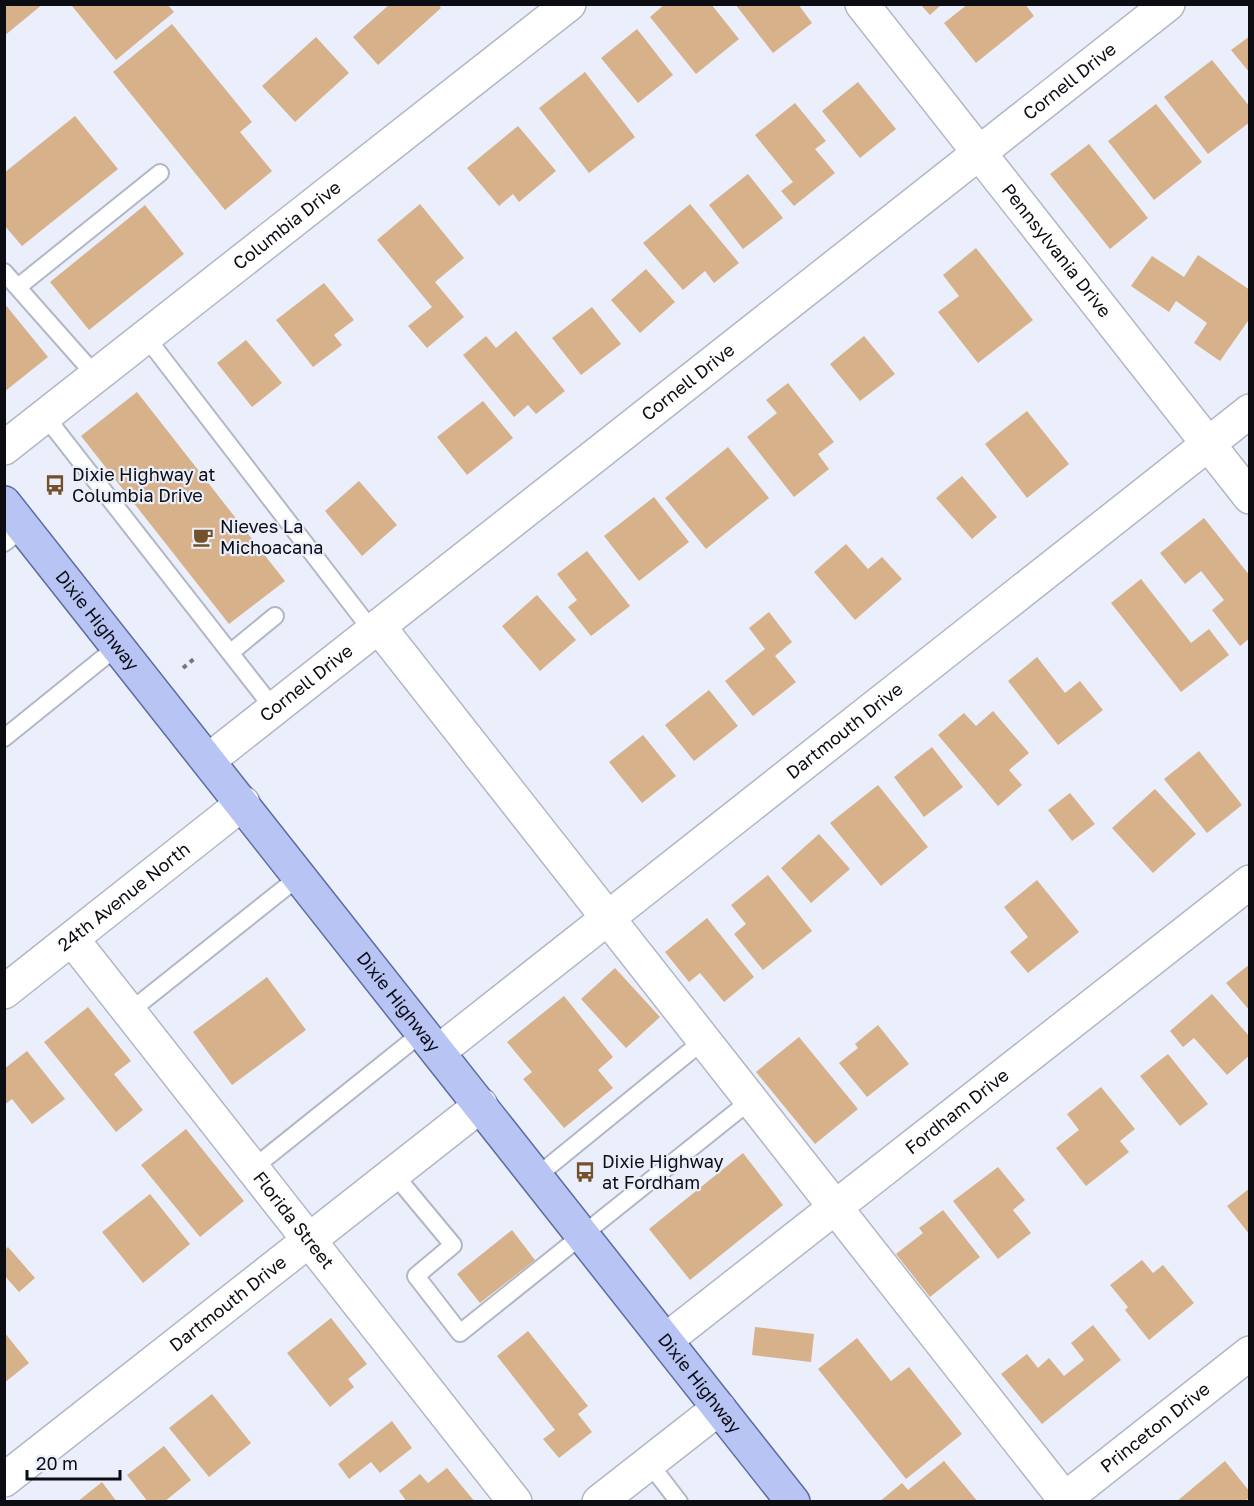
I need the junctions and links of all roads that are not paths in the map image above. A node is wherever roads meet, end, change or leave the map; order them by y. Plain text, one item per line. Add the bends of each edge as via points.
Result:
1 (569, 4) edge
2 (862, 4) edge
3 (1168, 4) edge
4 (979, 153) junction
5 (160, 173) dead end
6 (4, 272) edge
7 (18, 286) junction
8 (146, 337) junction
9 (96, 376) junction
10 (1250, 411) edge
11 (45, 416) junction
12 (1208, 443) junction
13 (4, 448) edge
14 (1250, 497) edge
15 (11, 525) edge
16 (275, 616) dead end
17 (376, 629) junction
18 (118, 646) junction
19 (230, 653) junction
20 (274, 709) junction
21 (4, 738) edge
22 (209, 760) junction
23 (243, 803) junction
24 (300, 876) junction
25 (1250, 882) edge
26 (608, 918) junction
27 (72, 939) junction
28 (4, 992) edge
29 (129, 1011) junction
30 (704, 1040) junction
31 (430, 1042) junction
32 (751, 1100) junction
33 (481, 1105) junction
34 (252, 1168) junction
35 (394, 1174) junction
36 (537, 1176) junction
37 (836, 1208) junction
38 (583, 1235) junction
39 (309, 1240) junction
40 (666, 1340) junction
41 (1250, 1353) edge
42 (719, 1408) junction
43 (649, 1463) junction
44 (4, 1480) edge
45 (1064, 1500) edge
46 (515, 1502) edge
47 (599, 1502) edge
48 (679, 1502) edge
49 (793, 1502) edge

1 - 8 street, Columbia Drive
2 - 4 street, Pennsylvania Drive
3 - 4 street, Cornell Drive
4 - 12 street, Pennsylvania Drive
4 - 17 street, Cornell Drive
5 - 7 lane
6 - 7 lane
7 - 9 lane
8 - 9 street, Columbia Drive
8 - 17 lane
9 - 11 street, Columbia Drive
10 - 12 street, Dartmouth Drive
11 - 13 street, Columbia Drive
11 - 19 lane
12 - 14 street, Pennsylvania Drive
12 - 26 street, Dartmouth Drive
15 - 18 main road, Dixie Highway
16 - 19 lane
17 - 20 street, Cornell Drive
17 - 26 street
18 - 21 lane
18 - 22 main road, Dixie Highway
19 - 20 lane
20 - 22 street, Cornell Drive
22 - 23 main road, Dixie Highway
23 - 24 main road, Dixie Highway
23 - 27 street, 24th Avenue North
24 - 29 lane
24 - 31 main road, Dixie Highway
25 - 37 street, Fordham Drive
26 - 30 street
26 - 31 street, Dartmouth Drive
27 - 28 street, 24th Avenue North
27 - 29 street, Florida Street
29 - 34 street, Florida Street
30 - 32 street
30 - 36 lane
31 - 33 main road, Dixie Highway
31 - 34 lane
32 - 37 street
32 - 38 lane
33 - 35 street, Dartmouth Drive
33 - 36 main road, Dixie Highway
34 - 39 street, Florida Street
35 - 38 lane via 453,1245 416,1276 460,1333
35 - 39 street, Dartmouth Drive
36 - 38 main road, Dixie Highway
37 - 40 street, Fordham Drive
37 - 45 street
38 - 40 main road, Dixie Highway
39 - 44 street, Dartmouth Drive
39 - 46 street, Florida Street
40 - 42 main road, Dixie Highway
41 - 45 street, Princeton Drive
42 - 43 street
42 - 49 main road, Dixie Highway
43 - 47 street
43 - 48 lane

